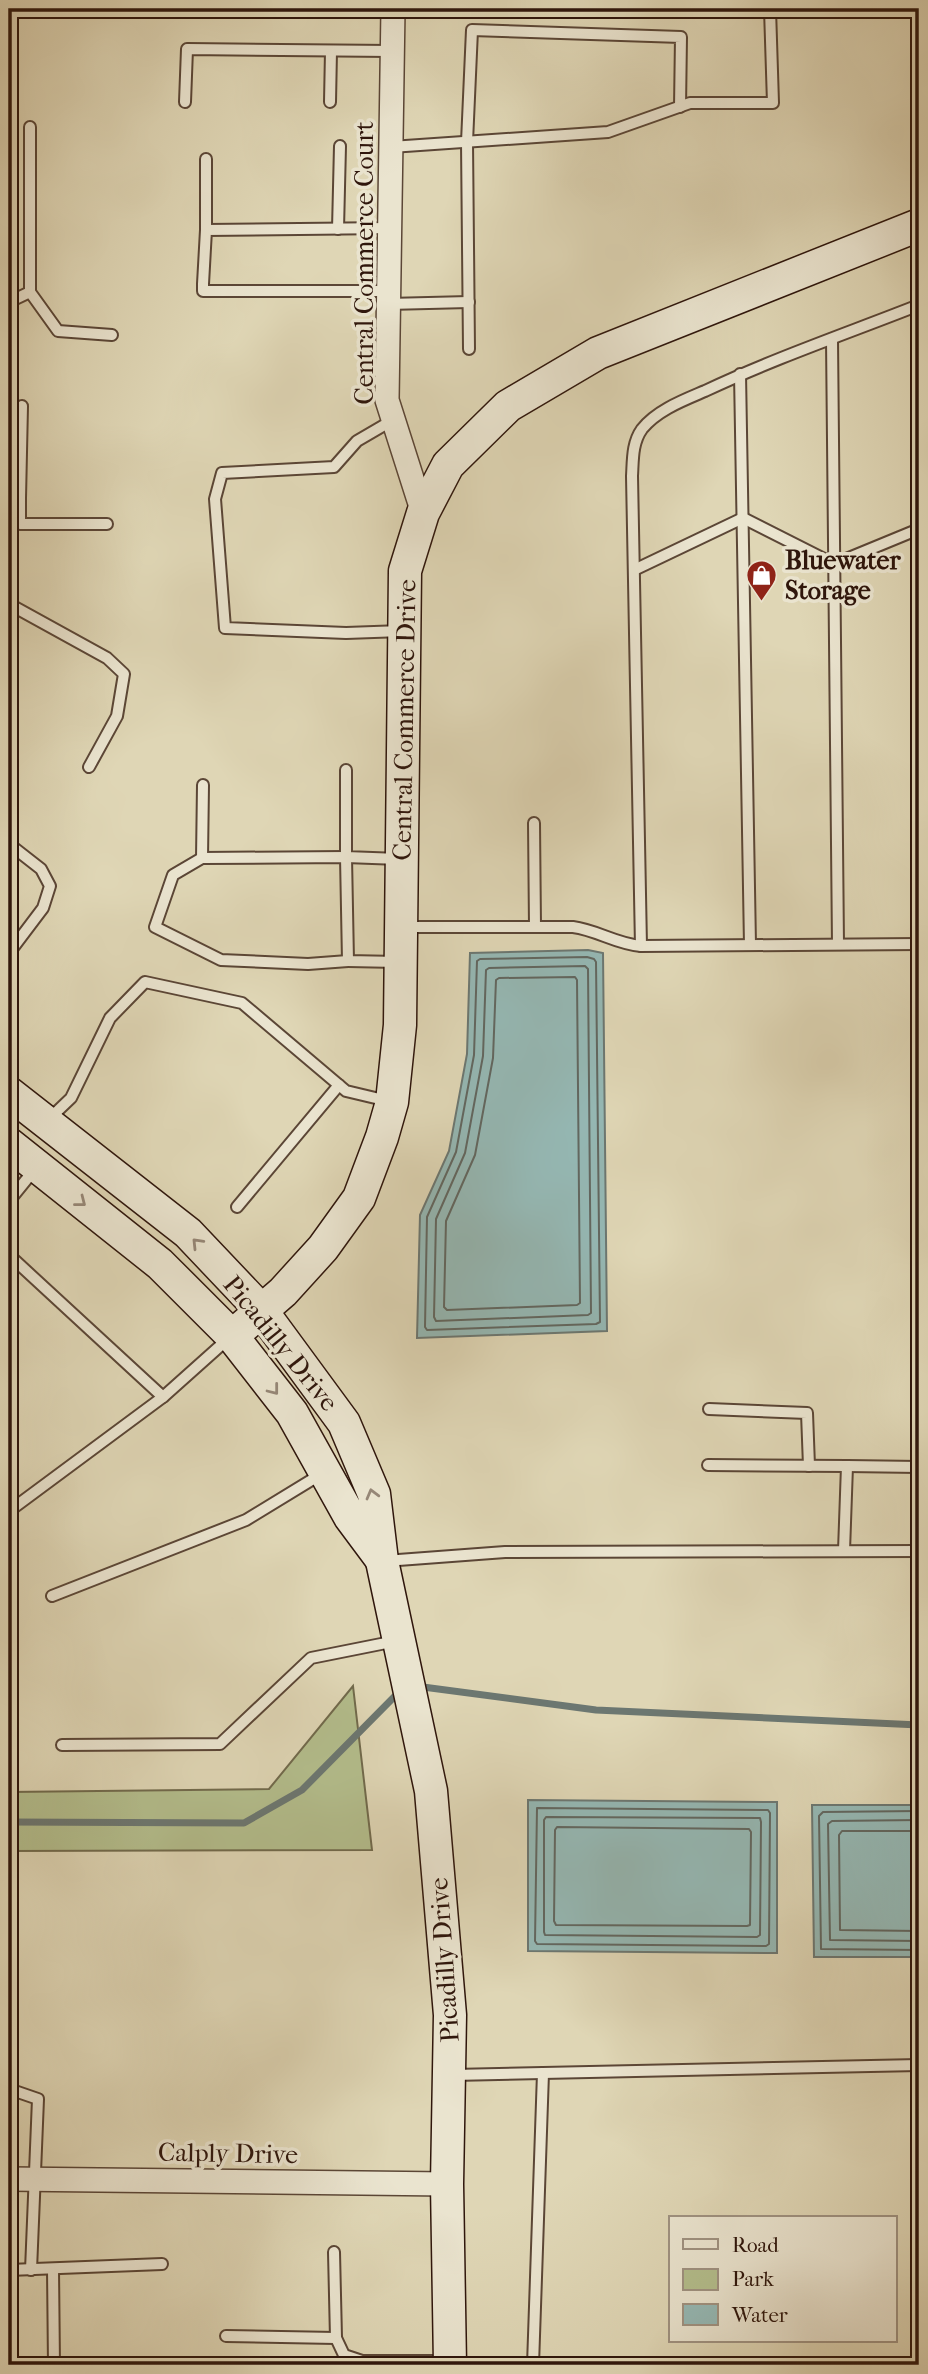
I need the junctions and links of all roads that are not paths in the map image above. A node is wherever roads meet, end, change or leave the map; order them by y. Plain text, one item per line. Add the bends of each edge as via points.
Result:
1 (393, 9) edge
2 (770, 9) edge
3 (331, 51) junction
4 (392, 51) junction
5 (186, 102) dead end
6 (330, 103) dead end
7 (680, 107) junction
8 (30, 127) dead end
9 (467, 142) junction
10 (340, 146) dead end
11 (391, 147) junction
12 (206, 159) dead end
13 (919, 225) edge
14 (390, 228) junction
15 (338, 229) junction
16 (205, 230) junction
17 (30, 292) junction
18 (388, 297) junction
19 (9, 302) edge
20 (469, 302) junction
21 (919, 305) edge
22 (112, 335) dead end
23 (832, 339) junction
24 (469, 348) dead end
25 (740, 374) junction
26 (22, 406) dead end
27 (393, 420) junction
28 (14, 499) edge
29 (422, 513) junction
30 (743, 519) junction
31 (107, 524) dead end
32 (919, 529) edge
33 (834, 564) junction
34 (634, 570) junction
35 (9, 604) edge
36 (405, 631) junction
37 (89, 767) dead end
38 (346, 770) dead end
39 (203, 785) dead end
40 (534, 823) dead end
41 (9, 844) edge
42 (202, 858) junction
43 (346, 858) junction
44 (402, 859) junction
45 (401, 927) junction
46 (535, 927) junction
47 (838, 944) junction
48 (919, 944) edge
49 (750, 945) junction
50 (641, 946) junction
51 (9, 954) edge
52 (348, 961) junction
53 (401, 962) junction
54 (339, 1085) junction
55 (9, 1093) edge
56 (392, 1101) junction
57 (46, 1122) junction
58 (9, 1144) edge
59 (37, 1167) junction
60 (9, 1201) edge
61 (237, 1207) dead end
62 (9, 1255) edge
63 (261, 1310) junction
64 (232, 1336) junction
65 (163, 1397) junction
66 (709, 1409) dead end
67 (708, 1465) dead end
68 (809, 1466) junction
69 (847, 1466) junction
70 (919, 1467) edge
71 (326, 1472) junction
72 (9, 1505) edge
73 (844, 1551) junction
74 (919, 1551) edge
75 (382, 1561) junction
76 (52, 1596) dead end
77 (399, 1641) junction
78 (62, 1745) dead end
79 (919, 2065) edge
80 (543, 2073) junction
81 (450, 2075) junction
82 (9, 2089) edge
83 (34, 2178) junction
84 (9, 2179) edge
85 (447, 2184) junction
86 (334, 2252) dead end
87 (162, 2264) dead end
88 (53, 2269) junction
89 (9, 2270) edge
90 (31, 2270) junction
91 (226, 2336) dead end
92 (336, 2338) junction
93 (343, 2360) edge
94 (450, 2363) edge
95 (54, 2365) edge
96 (533, 2365) edge

1 - 4 street, Central Commerce Court
2 - 7 lane via 772,103 690,103
3 - 4 lane
3 - 5 lane via 187,49
3 - 6 lane
4 - 11 street, Central Commerce Court
7 - 9 lane via 608,132
7 - 9 lane via 681,37 472,30
8 - 17 lane
9 - 11 lane
9 - 20 lane
10 - 15 lane
11 - 14 street, Central Commerce Court
12 - 16 lane
13 - 29 street, Central Commerce Drive via 598,353 508,406 448,465
14 - 15 lane
14 - 18 street, Central Commerce Court
15 - 16 lane
16 - 18 lane via 203,291
17 - 19 lane
17 - 22 lane via 58,331
18 - 20 lane
18 - 27 street, Central Commerce Court via 387,400
20 - 24 lane
21 - 23 lane
23 - 25 lane
23 - 33 lane
25 - 30 lane
25 - 34 lane via 655,417 636,439
26 - 28 lane
27 - 29 street, Central Commerce Court
27 - 36 lane via 357,441 334,467 222,473 215,499 225,628
28 - 31 lane via 20,524
29 - 36 street, Central Commerce Drive via 405,571
30 - 33 lane
30 - 34 lane
30 - 49 lane
32 - 33 lane
33 - 47 lane
34 - 50 lane
35 - 37 lane via 107,658 124,674 117,716
36 - 44 street, Central Commerce Drive
38 - 43 lane
39 - 42 lane
40 - 46 lane
41 - 51 lane via 41,869 50,886 43,908
42 - 43 lane
42 - 52 lane via 173,875 155,927 221,960
43 - 44 lane
43 - 52 lane
44 - 45 street, Central Commerce Drive
45 - 46 lane
45 - 53 street, Central Commerce Drive
46 - 50 lane via 582,928 620,944
47 - 48 lane
47 - 49 lane
49 - 50 lane
52 - 53 lane
53 - 56 street, Central Commerce Drive
54 - 56 lane via 346,1091
54 - 57 lane via 242,1003 145,982 110,1018 71,1098
54 - 61 lane
55 - 57 street, Picadilly Drive
56 - 63 street, Central Commerce Drive via 359,1198 323,1248
63 -> 57 street, Picadilly Drive via 188,1233
58 - 59 street, Picadilly Drive
59 - 60 lane
59 -> 64 street, Picadilly Drive via 160,1264
62 - 65 lane
63 - 64 street, Central Commerce Drive
75 -> 63 street, Picadilly Drive via 374,1494 344,1423
64 - 65 lane
64 -> 71 street, Picadilly Drive via 292,1413
65 - 72 lane via 12,1508
66 - 68 lane via 807,1413
67 - 68 lane
68 - 69 lane
69 - 70 lane
69 - 73 lane
71 - 75 street, Picadilly Drive via 350,1517
71 - 76 lane via 246,1520
73 - 74 lane
73 - 75 lane via 505,1552
75 - 77 street, Picadilly Drive
77 - 78 lane via 311,1658 220,1744
77 - 81 street, Picadilly Drive via 431,1791 450,2015
79 - 80 lane
80 - 81 lane
80 - 96 lane
81 - 85 street, Picadilly Drive
82 - 83 lane via 38,2099
83 - 84 street, Calply Drive
83 - 85 street, Calply Drive
83 - 90 lane
85 - 94 street, Picadilly Drive
86 - 92 lane
87 - 88 lane
88 - 90 lane
88 - 95 lane
89 - 90 lane
91 - 92 lane
92 - 93 lane
93 - 94 lane

